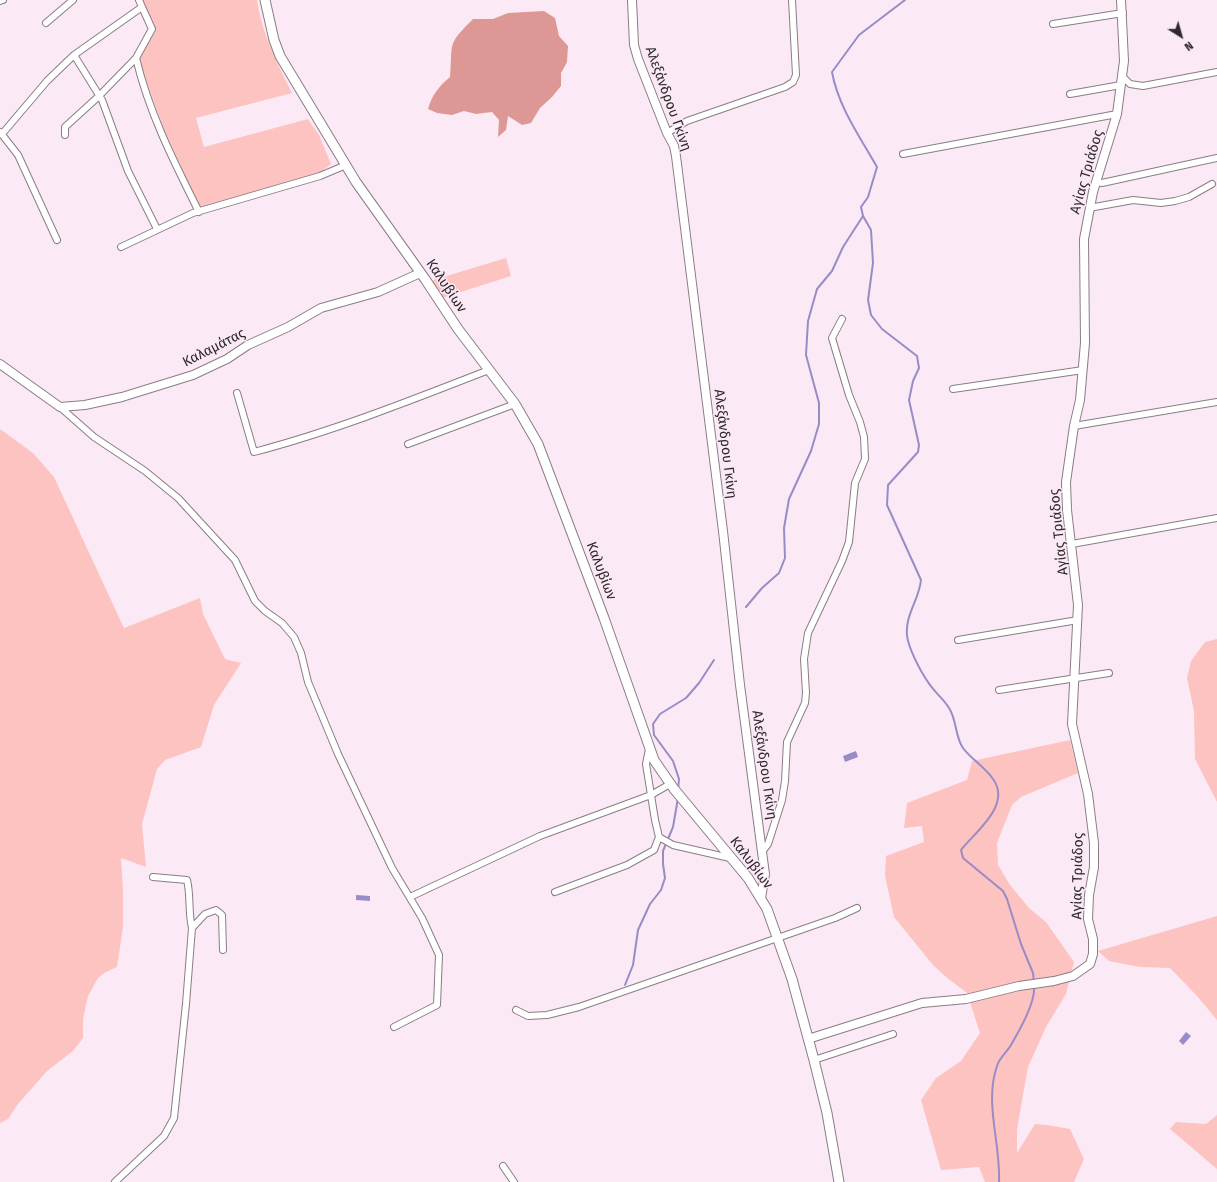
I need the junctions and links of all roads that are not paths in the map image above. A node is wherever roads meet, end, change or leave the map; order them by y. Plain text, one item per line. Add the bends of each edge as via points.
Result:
1 (3, 0) edge
2 (73, 0) edge
3 (139, 0) edge
4 (265, 0) edge
5 (632, 0) edge
6 (792, 0) edge
7 (1121, 0) edge
8 (0, 1) edge
9 (142, 7) junction
10 (1123, 13) junction
11 (46, 23) dead end
12 (1053, 24) dead end
13 (74, 55) junction
14 (136, 58) junction
15 (1217, 72) edge
16 (1122, 76) junction
17 (1121, 85) junction
18 (1070, 94) dead end
19 (99, 96) junction
20 (1118, 114) junction
21 (1, 133) edge
22 (667, 133) junction
23 (65, 135) dead end
24 (903, 154) dead end
25 (1217, 158) edge
26 (346, 165) junction
27 (1096, 182) junction
28 (1212, 184) dead end
29 (1089, 208) junction
30 (199, 212) junction
31 (156, 229) junction
32 (57, 240) dead end
33 (121, 247) dead end
34 (420, 273) junction
35 (842, 319) dead end
36 (0, 364) edge
37 (489, 370) junction
38 (1083, 370) junction
39 (953, 389) dead end
40 (237, 393) dead end
41 (1217, 402) edge
42 (515, 404) junction
43 (60, 407) junction
44 (1074, 426) junction
45 (408, 444) dead end
46 (1217, 518) edge
47 (1072, 544) junction
48 (1078, 620) junction
49 (958, 640) dead end
50 (1109, 673) dead end
51 (1073, 678) junction
52 (999, 690) dead end
53 (649, 747) junction
54 (672, 786) junction
55 (651, 795) junction
56 (661, 839) junction
57 (762, 852) junction
58 (730, 858) junction
59 (153, 877) dead end
60 (555, 892) dead end
61 (410, 897) junction
62 (761, 898) junction
63 (857, 908) dead end
64 (192, 928) junction
65 (777, 938) junction
66 (223, 950) dead end
67 (516, 1010) dead end
68 (394, 1027) dead end
69 (893, 1034) dead end
70 (808, 1039) junction
71 (814, 1060) junction
72 (503, 1166) dead end
73 (115, 1182) edge
74 (514, 1182) edge
75 (839, 1182) edge

1 - 8 street
2 - 11 street
3 - 9 street
4 - 26 main road, Καλυβίων via 280,56
5 - 22 street, Αλεξάνδρου Γκίνη via 634,48
6 - 22 street via 796,75 793,82 786,87 687,121
7 - 10 street, Αγίας Τριάδος
9 - 13 street
9 - 14 street via 152,29
10 - 12 street
10 - 16 street, Αγίας Τριάδος
13 - 19 street
13 - 21 street
14 - 19 street
14 - 30 street via 170,155
15 - 16 street via 1143,86 1130,84
16 - 17 street, Αγίας Τριάδος
17 - 18 street
17 - 20 street, Αγίας Τριάδος
19 - 23 street via 65,127
19 - 31 street via 128,171
20 - 24 street
20 - 27 street, Αγίας Τριάδος
21 - 32 street via 21,160
22 - 57 street, Αλεξάνδρου Γκίνη via 676,156
25 - 27 street via 1102,184
26 - 30 street via 320,176
26 - 34 main road, Καλυβίων
27 - 29 street, Αγίας Τριάδος
28 - 29 street via 1189,198 1175,201 1161,203 1133,200
29 - 38 street, Αγίας Τριάδος via 1083,263 1086,343
30 - 31 street
31 - 33 street
34 - 37 main road, Καλυβίων
34 - 43 street, Καλαμάτας via 378,292 321,308 193,375 85,406
35 - 57 street via 832,338 860,422 865,459 855,483 849,542 808,633 804,659 804,703 787,742 782,800 768,844
36 - 43 street
37 - 40 street via 303,439 254,452
37 - 42 main road, Καλυβίων
38 - 39 street
38 - 44 street, Αγίας Τριάδος
41 - 44 street
42 - 45 street
42 - 53 main road, Καλυβίων via 538,444 604,618
43 - 61 street via 94,437 145,471 178,498 235,560 255,601 265,612 282,623 294,637 308,682 338,754 392,868
44 - 47 street, Αγίας Τριάδος via 1066,482
46 - 47 street
47 - 48 street, Αγίας Τριάδος
48 - 49 street
48 - 51 street, Αγίας Τριάδος
50 - 51 street
51 - 52 street
51 - 70 street, Αγίας Τριάδος via 1072,724 1088,794 1094,843 1094,867 1088,913 1093,939 1090,964 1073,976 966,999 922,1003
53 - 54 main road, Καλυβίων
53 - 55 street via 646,764
54 - 55 street
54 - 58 main road, Καλυβίων
55 - 56 street
55 - 61 street via 540,836
56 - 58 street
56 - 60 street via 654,850 646,856
57 - 62 street, Αλεξάνδρου Γκίνη via 765,874
58 - 62 main road, Καλυβίων
59 - 64 street via 187,880
61 - 68 street via 439,956 437,1005
62 - 65 main road, Καλυβίων
63 - 65 street
64 - 66 street via 205,914 216,910 222,915
64 - 73 street via 174,1118 164,1136
65 - 67 street via 579,1007 547,1015 528,1016
65 - 70 main road, Καλυβίων via 792,979
69 - 71 street
70 - 71 main road, Καλυβίων
71 - 75 main road, Καλυβίων via 827,1113
72 - 74 street

